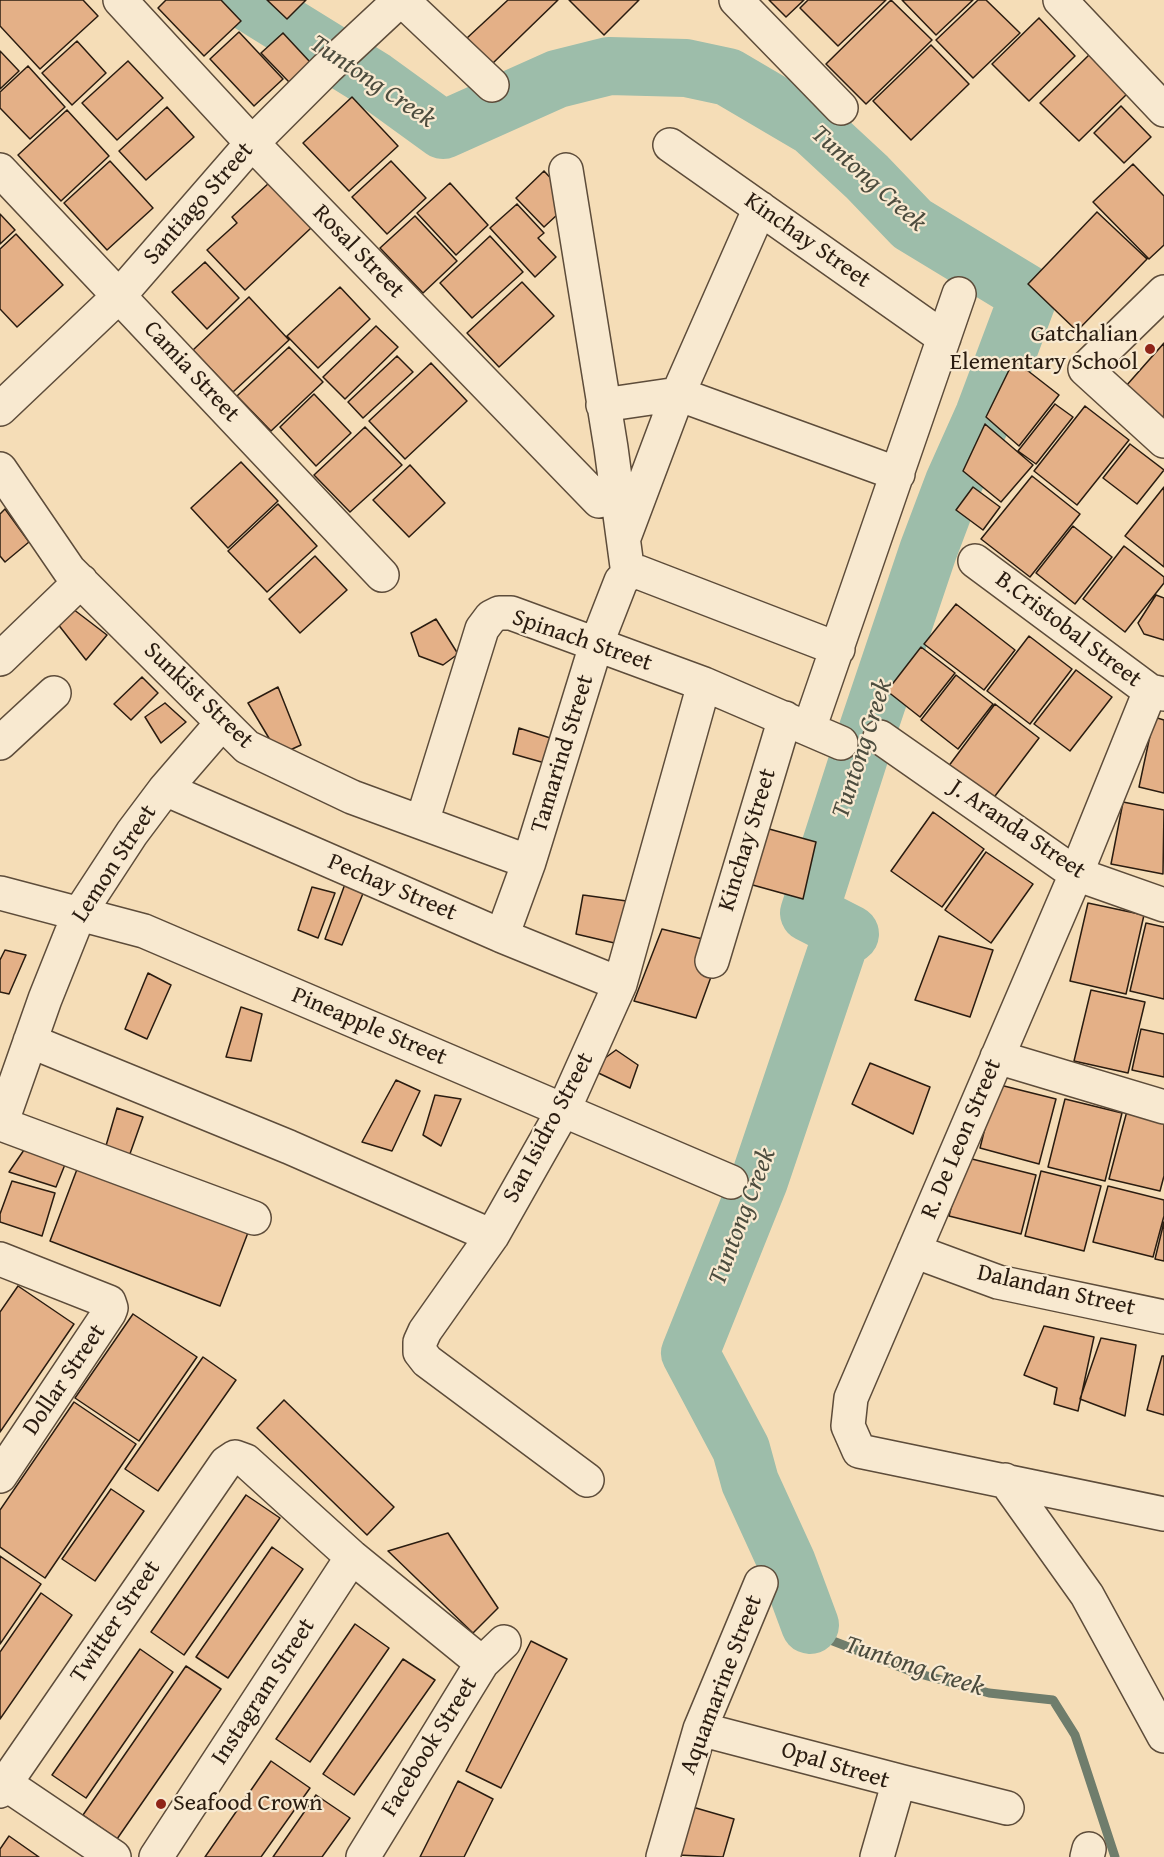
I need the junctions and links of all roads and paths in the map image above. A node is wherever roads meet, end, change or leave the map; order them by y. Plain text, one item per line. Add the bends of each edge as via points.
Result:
1 (120, 0) edge
2 (401, 0) edge
3 (736, 0) edge
4 (1060, 0) edge
5 (492, 86) dead end
6 (841, 108) dead end
7 (1164, 110) edge
8 (252, 142) junction
9 (670, 145) dead end
10 (0, 170) edge
11 (566, 170) dead end
12 (760, 208) junction
13 (1164, 292) edge
14 (959, 294) dead end
15 (119, 296) junction
16 (944, 338) junction
17 (678, 394) junction
18 (603, 405) junction
19 (0, 410) edge
20 (1164, 441) edge
21 (0, 469) edge
22 (898, 474) junction
23 (599, 501) dead end
24 (623, 539) junction
25 (975, 561) dead end
26 (628, 574) junction
27 (382, 575) dead end
28 (81, 581) junction
29 (596, 645) junction
30 (838, 649) junction
31 (0, 659) edge
32 (704, 684) junction
33 (54, 693) dead end
34 (1157, 693) edge
35 (222, 723) junction
36 (797, 724) junction
37 (880, 737) dead end
38 (841, 742) dead end
39 (0, 743) edge
40 (165, 789) junction
41 (422, 822) junction
42 (529, 862) junction
43 (1076, 874) junction
44 (0, 893) edge
45 (1164, 905) edge
46 (79, 914) junction
47 (502, 936) junction
48 (712, 961) dead end
49 (620, 984) junction
50 (30, 1041) junction
51 (997, 1058) junction
52 (1164, 1107) edge
53 (564, 1109) junction
54 (1, 1124) edge
55 (731, 1182) dead end
56 (254, 1218) dead end
57 (492, 1236) junction
58 (914, 1251) junction
59 (0, 1259) edge
60 (1164, 1317) edge
61 (0, 1476) edge
62 (587, 1480) dead end
63 (1005, 1480) junction
64 (1164, 1514) edge
65 (352, 1557) junction
66 (761, 1583) dead end
67 (1159, 1722) edge
68 (700, 1729) junction
69 (899, 1781) junction
70 (2, 1785) edge
71 (1007, 1808) dead end
72 (114, 1857) edge
73 (156, 1857) edge
74 (363, 1857) edge
75 (663, 1857) edge
76 (877, 1857) edge

1 - 8 street, Rosal Street
2 - 5 street
2 - 8 street, Santiago Street
3 - 6 street
4 - 7 street
8 - 15 street, Santiago Street
8 - 23 street, Rosal Street
9 - 12 street, Kinchay Street
10 - 15 street, Camia Street
11 - 18 street
12 - 16 street, Kinchay Street
12 - 17 street
13 - 20 street via 1085,369
14 - 16 street, Kinchay Street
15 - 19 street, Santiago Street
15 - 27 street, Camia Street
16 - 22 street, Kinchay Street
17 - 18 street
17 - 22 street
17 - 24 street
18 - 24 street
21 - 28 street, Sunkist Street via 69,570
22 - 30 street, Kinchay Street
24 - 26 street
25 - 34 street, B.Cristobal Street
26 - 29 street, Tamarind Street via 621,581
26 - 30 street via 638,572
28 - 31 street
28 - 35 street, Sunkist Street
29 - 32 street, Spinach Street
29 - 41 street, Spinach Street via 511,613 499,613 486,622
29 - 42 street, Tamarind Street
30 - 36 street, Kinchay Street
32 - 36 street, Spinach Street
32 - 49 street, San Isidro Street
33 - 39 street
34 - 43 street, R. De Leon Street
35 - 40 street, Lemon Street
35 - 41 street, Sunkist Street via 247,747 352,797
36 - 38 street, Spinach Street
36 - 48 street, Kinchay Street
37 - 43 street, J. Aranda Street
40 - 46 street, Lemon Street
40 - 47 street, Pechay Street
41 - 42 street, Sunkist Street
42 - 47 street, Tamarind Street
43 - 45 street, J. Aranda Street
43 - 51 street, R. De Leon Street
44 - 46 street, Pineapple Street
46 - 50 street, Lemon Street
46 - 53 street, Pineapple Street via 144,931
47 - 49 street, Pechay Street
49 - 53 street, San Isidro Street
50 - 54 street, Lemon Street
50 - 57 street via 289,1147
51 - 52 street
51 - 58 street, R. De Leon Street
53 - 55 street, Pineapple Street
53 - 57 street, San Isidro Street
54 - 56 street
57 - 62 street, San Isidro Street via 425,1331 420,1352
58 - 60 street, Dalandan Street via 998,1282
58 - 63 street, R. De Leon Street via 851,1398 848,1426 860,1451
59 - 61 street, Dollar Street via 109,1302 111,1308
63 - 64 street
63 - 67 street via 1087,1595
65 - 70 street, Twitter Street via 246,1461 235,1457 226,1462
65 - 73 street, Instagram Street
65 - 74 street, Facebook Street via 493,1653
66 - 68 street, Aquamarine Street
68 - 69 street, Opal Street
68 - 75 street, Aquamarine Street
69 - 71 street
69 - 76 street, Opal Street
70 - 72 street

